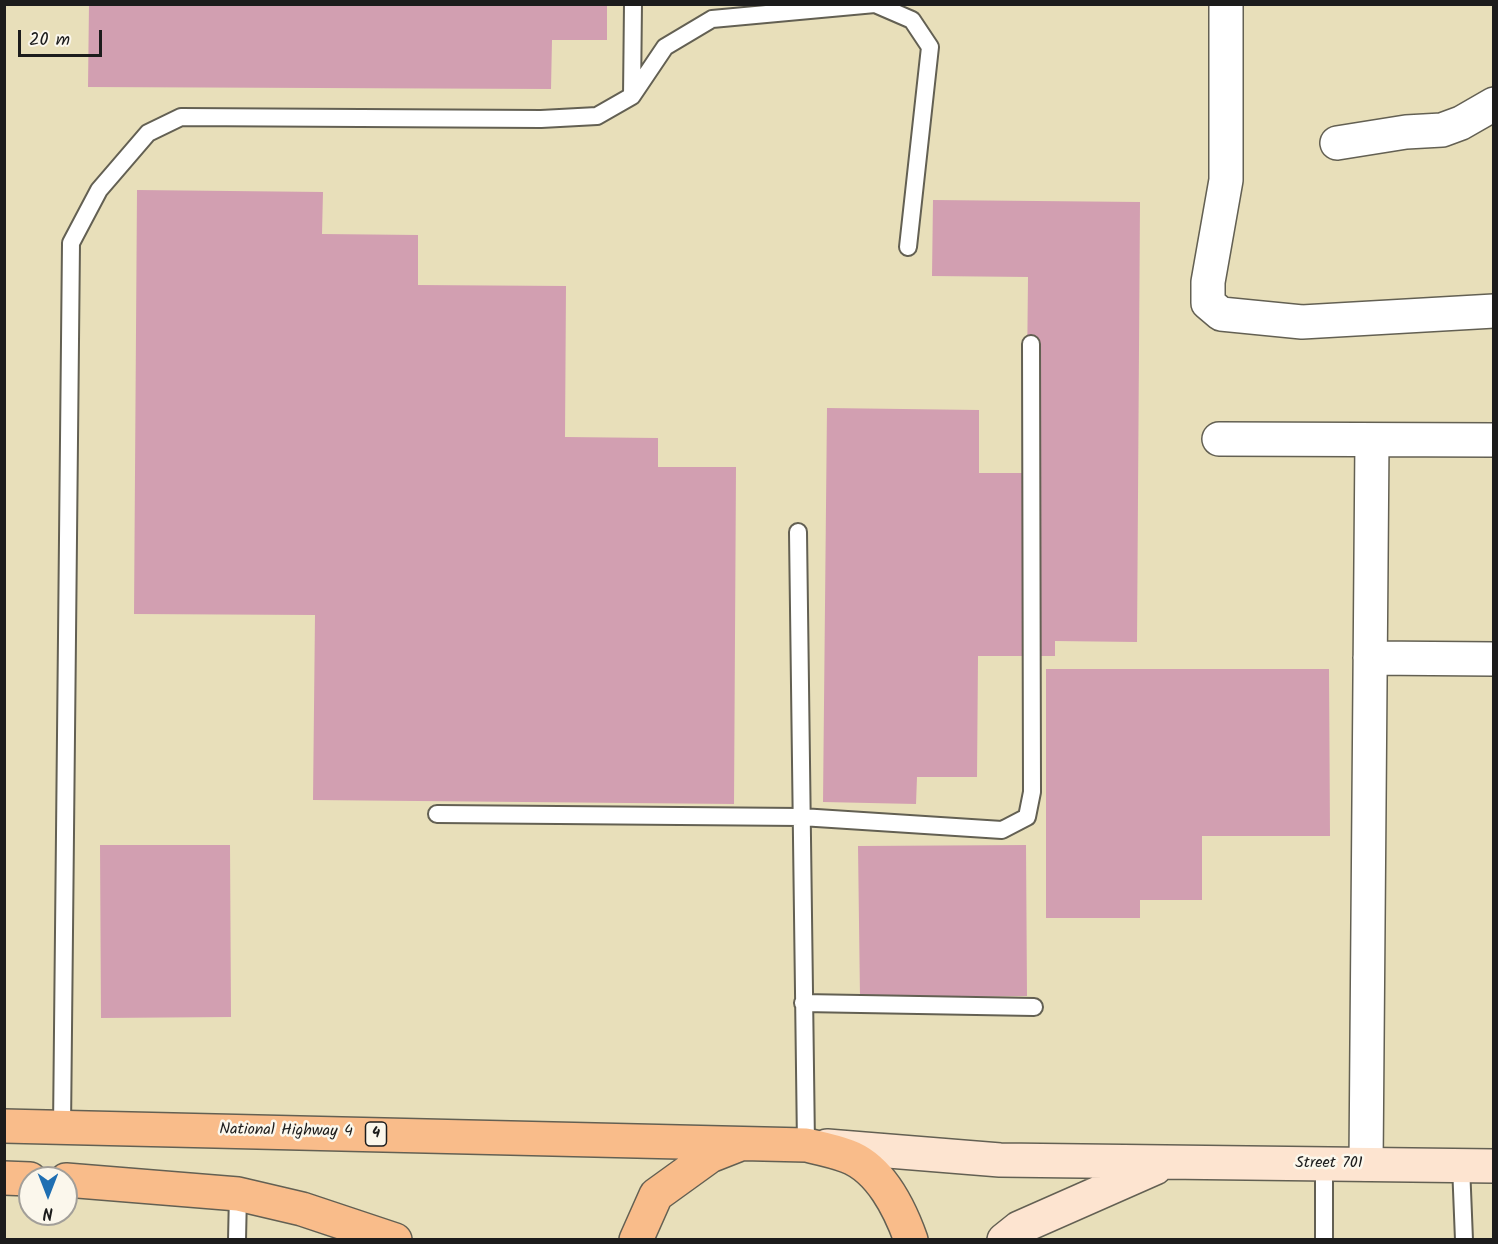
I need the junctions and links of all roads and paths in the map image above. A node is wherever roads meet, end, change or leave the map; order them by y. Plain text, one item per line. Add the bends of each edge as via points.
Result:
1 (633, 4) edge
2 (875, 4) edge
3 (1226, 4) edge
4 (632, 96) junction
5 (1494, 104) edge
6 (1337, 142) dead end
7 (908, 247) dead end
8 (1494, 311) edge
9 (1031, 344) dead end
10 (1219, 439) dead end
11 (1372, 440) junction
12 (1494, 440) edge
13 (798, 532) dead end
14 (1370, 658) junction
15 (1494, 659) edge
16 (437, 814) dead end
17 (801, 817) junction
18 (803, 1003) junction
19 (1034, 1007) dead end
20 (4, 1126) edge
21 (62, 1128) junction
22 (748, 1142) junction
23 (806, 1144) junction
24 (1165, 1163) junction
25 (1324, 1164) junction
26 (1366, 1164) junction
27 (1461, 1165) junction
28 (1494, 1166) edge
29 (78, 1181) edge
30 (238, 1194) junction
31 (237, 1239) edge
32 (394, 1239) edge
33 (636, 1239) edge
34 (911, 1239) edge
35 (1004, 1239) edge
36 (1324, 1239) edge
37 (1464, 1239) edge

1 - 4 lane
2 - 4 lane via 712,19 665,47
2 - 7 lane via 912,20 930,47
3 - 8 street via 1226,180 1209,303 1221,314 1302,322
4 - 21 lane via 597,116 541,119 181,117 148,133 99,190 72,243
5 - 6 street via 1442,130
9 - 17 lane via 1032,792 1027,817 1002,830
10 - 11 street
11 - 12 street
11 - 14 street
13 - 17 lane
14 - 15 street
14 - 26 street
16 - 17 lane
17 - 18 lane
18 - 19 lane
18 - 23 lane
20 - 21 highway, National Highway 4 / 4
21 - 22 highway, National Highway 4 / 4
22 - 23 highway, National Highway 4
22 - 33 highway via 710,1156 656,1195
23 - 24 main road, Street 701 via 1000,1160
23 - 34 highway, National Highway 4 via 849,1157 877,1178 900,1208
24 - 25 main road, Street 701
24 - 35 main road via 1019,1228
25 - 26 main road, Street 701
25 - 36 lane
26 - 27 main road, Street 701
27 - 28 main road, Street 701
27 - 37 lane
29 - 30 highway
30 - 31 lane
30 - 32 highway via 302,1209

